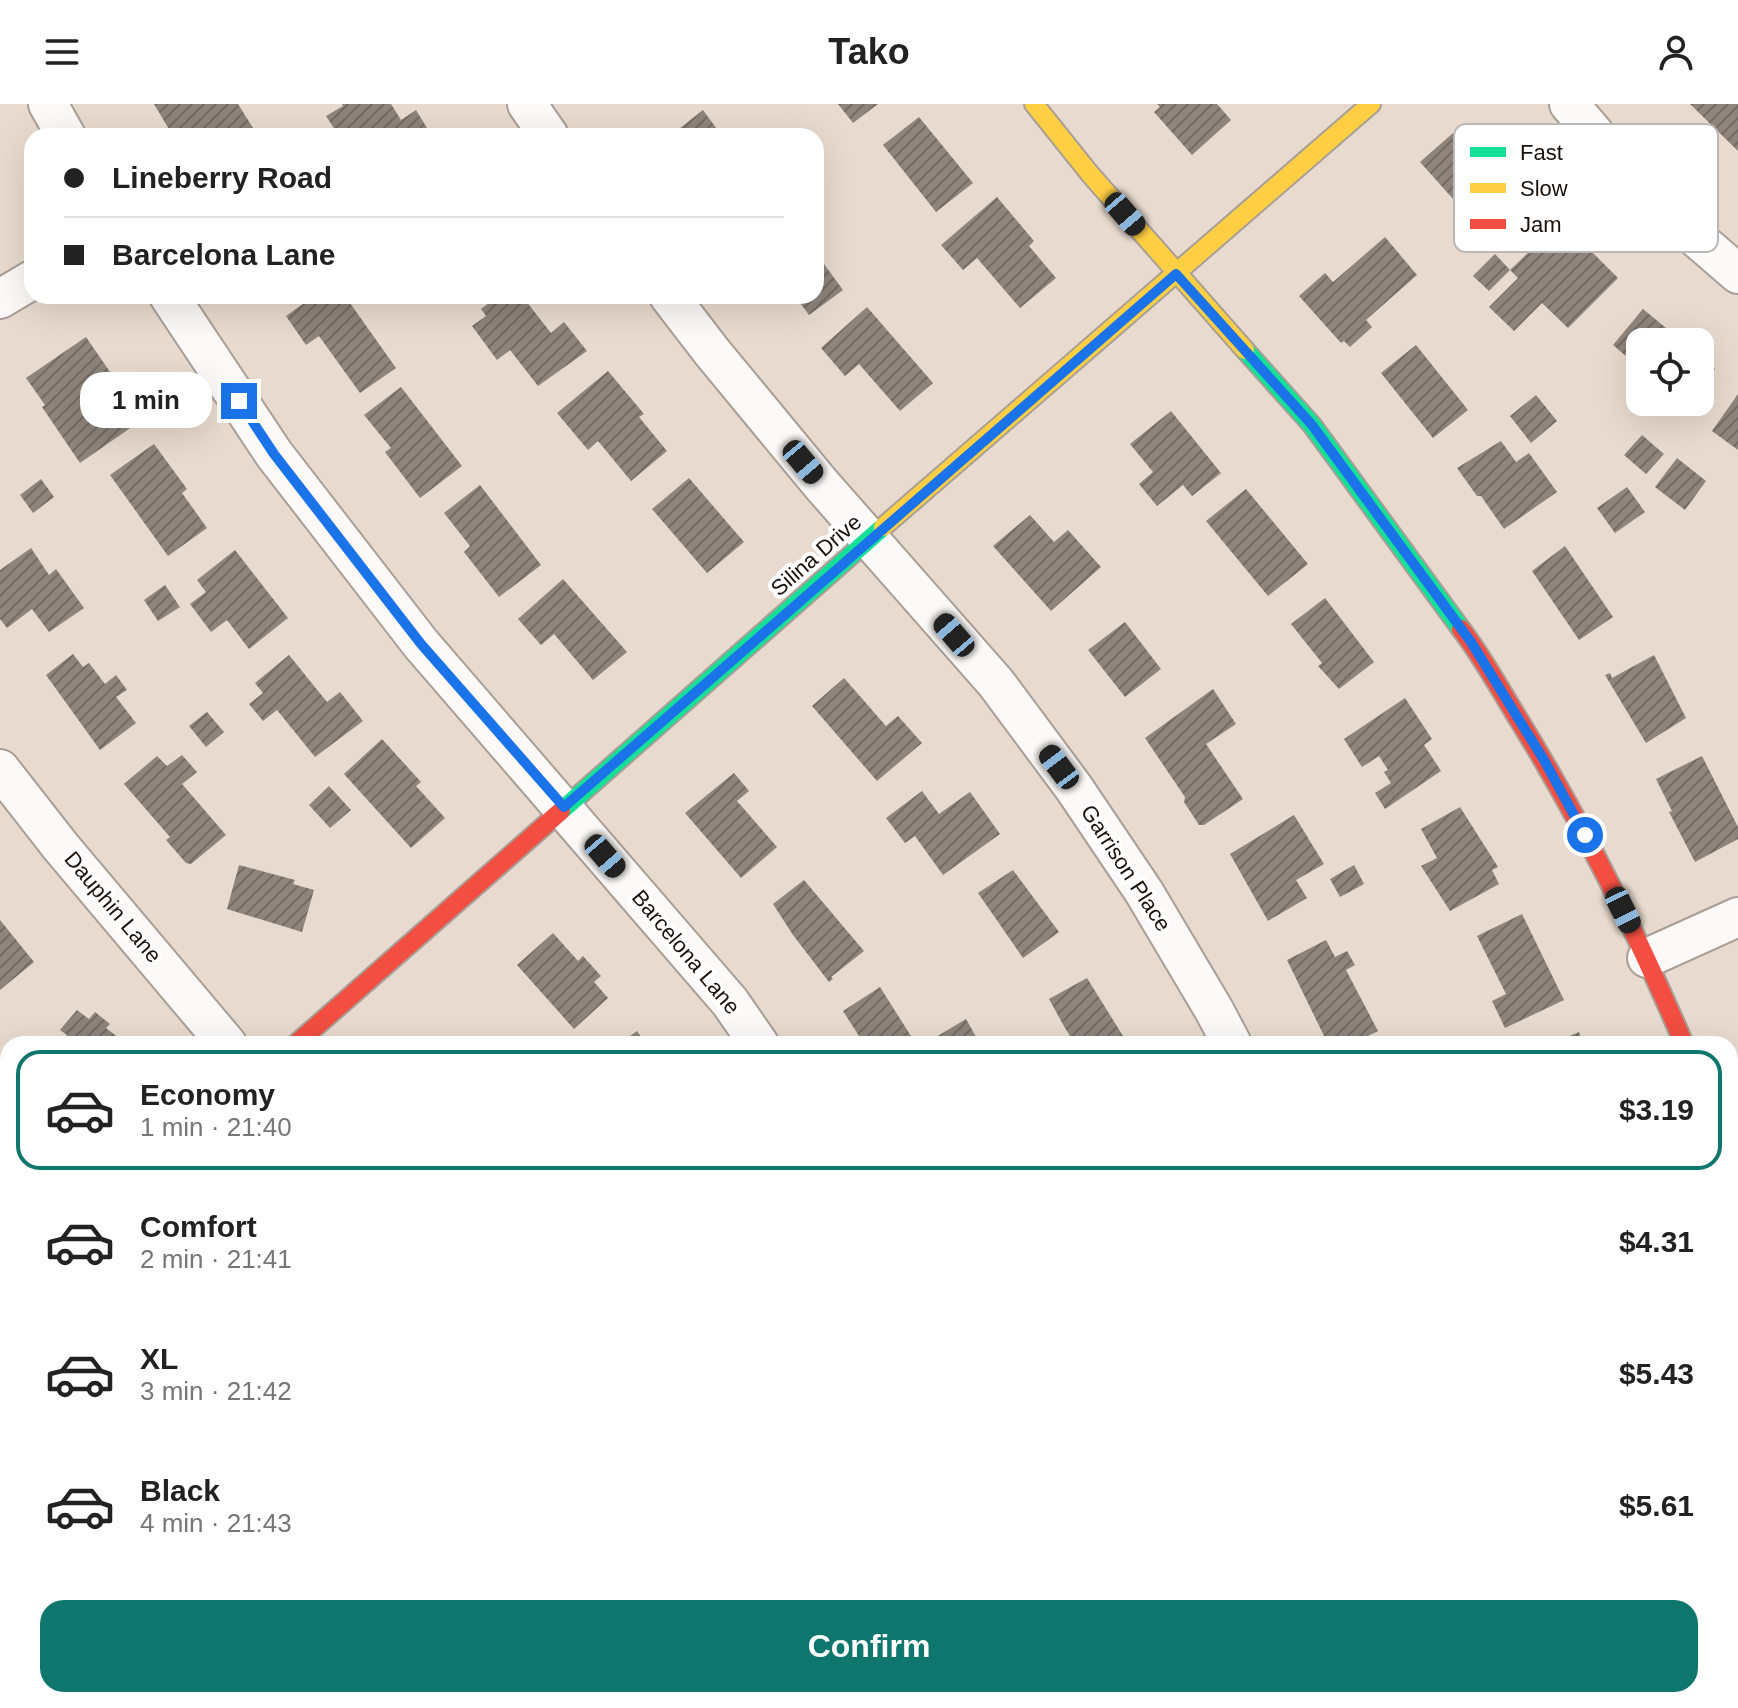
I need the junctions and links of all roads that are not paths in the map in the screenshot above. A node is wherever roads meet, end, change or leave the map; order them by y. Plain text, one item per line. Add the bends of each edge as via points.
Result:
1 (48, 104) edge
2 (527, 104) edge
3 (1034, 104) edge
4 (1371, 104) edge
5 (1569, 104) edge
6 (1586, 124) edge
7 (62, 128) edge
8 (544, 128) edge
9 (1713, 252) edge
10 (1176, 274) junction
11 (1738, 274) edge
12 (24, 285) edge
13 (0, 299) edge
14 (174, 304) edge
15 (675, 304) edge
16 (870, 539) junction
17 (0, 769) edge
18 (564, 807) junction
19 (1738, 917) edge
20 (1647, 958) junction
21 (220, 1036) edge
22 (305, 1036) edge
23 (753, 1036) edge
24 (1228, 1036) edge
25 (1681, 1036) edge

1 - 7 street
2 - 8 street
3 - 10 street
4 - 10 street, Silina Drive
5 - 6 street
9 - 11 street
10 - 16 street, Silina Drive
10 - 20 street via 1312,425 1471,642 1544,760
12 - 13 street
14 - 18 street, Barcelona Lane via 292,478 421,644
15 - 16 street, Garrison Place
16 - 18 street, Silina Drive
16 - 24 street, Garrison Place via 996,683 1074,788 1144,892
17 - 21 street, Dauphin Lane
18 - 22 street, Silina Drive
18 - 23 street, Barcelona Lane
19 - 20 street
20 - 25 street

